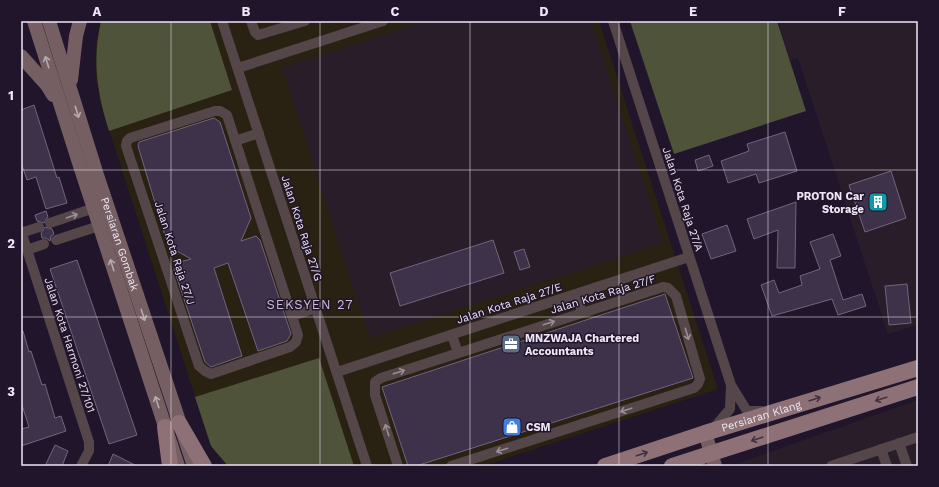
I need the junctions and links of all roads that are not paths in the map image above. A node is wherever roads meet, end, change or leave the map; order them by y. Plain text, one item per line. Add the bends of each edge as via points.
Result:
1 (34, 21) edge
2 (49, 21) edge
3 (80, 21) edge
4 (222, 21) edge
5 (251, 21) edge
6 (305, 21) edge
7 (382, 21) edge
8 (613, 21) edge
9 (353, 26) edge
10 (21, 56) edge
11 (238, 68) junction
12 (70, 87) junction
13 (63, 113) junction
14 (259, 133) junction
15 (235, 141) junction
16 (94, 208) junction
17 (50, 223) dead end
18 (99, 226) junction
19 (39, 227) dead end
20 (21, 232) edge
21 (56, 240) dead end
22 (44, 244) dead end
23 (27, 250) junction
24 (689, 257) junction
25 (576, 294) junction
26 (316, 308) junction
27 (582, 312) junction
28 (292, 316) junction
29 (452, 335) junction
30 (458, 353) junction
31 (918, 368) edge
32 (337, 372) junction
33 (731, 385) junction
34 (918, 387) edge
35 (783, 409) junction
36 (172, 425) junction
37 (708, 432) junction
38 (918, 437) edge
39 (686, 439) junction
40 (899, 443) junction
41 (881, 449) junction
42 (713, 460) edge
43 (694, 463) edge
44 (82, 466) edge
45 (170, 466) edge
46 (178, 466) edge
47 (194, 466) edge
48 (204, 466) edge
49 (367, 466) edge
50 (398, 466) edge
51 (451, 466) edge
52 (605, 466) edge
53 (672, 466) edge
54 (831, 466) edge
55 (887, 466) edge
56 (907, 466) edge

13 -> 1 main road, Persiaran Gombak
2 - 12 main road, Persiaran Gombak
3 - 12 main road
4 - 11 street, Jalan Kota Raja 27/G
5 - 6 street via 256,34 264,34
7 - 9 street
8 - 24 street, Jalan Kota Raja 27/A
9 - 11 street
10 - 13 main road via 47,85
11 - 14 street, Jalan Kota Raja 27/G
12 -> 36 main road, Persiaran Gombak
13 - 16 main road, Persiaran Gombak
14 - 15 street
14 - 26 street, Jalan Kota Raja 27/G
15 - 28 street
15 - 28 street, Jalan Kota Raja 27/J via 227,115 215,111 130,138 126,146 199,366 211,374 290,347 296,342 298,334
17 -> 16 street
16 - 18 main road, Persiaran Gombak
18 - 21 street
36 -> 18 main road, Persiaran Gombak
19 - 20 street
20 - 23 street, Jalan Kota Harmoni 27/101
22 - 23 street
23 - 44 street, Jalan Kota Harmoni 27/101 via 89,442 89,452
24 - 25 street, Jalan Kota Raja 27/E
24 - 33 street, Jalan Kota Raja 27/A
25 - 27 street
25 - 29 street, Jalan Kota Raja 27/E
26 - 28 street
26 - 32 street, Jalan Kota Raja 27/G
30 -> 27 street, Jalan Kota Raja 27/F
27 -> 51 street, Jalan Kota Raja 27/F via 663,287 668,288 676,296 698,369 698,384 694,388
29 - 30 street
29 - 32 street, Jalan Kota Raja 27/E
50 -> 30 street, Jalan Kota Raja 27/F via 375,395 375,382
35 -> 31 main road, Persiaran Klang
32 - 49 street, Jalan Kota Raja 27/G
33 - 35 street, Jalan Kota Raja 27/A via 747,411
33 - 37 street, Jalan Kota Raja 27/A via 730,409
34 -> 42 main road, Persiaran Klang
35 - 37 main road, Persiaran Klang
36 - 45 main road
36 - 46 main road, Persiaran Gombak
36 - 47 main road, Persiaran Gombak
36 - 48 main road
37 - 39 main road, Persiaran Klang
37 - 42 main road
38 - 40 street
39 - 43 main road
52 -> 39 main road, Persiaran Klang
40 - 41 street
40 - 56 street
41 - 54 street
41 - 55 street
42 - 43 main road, Persiaran Klang
43 - 53 main road, Persiaran Klang

